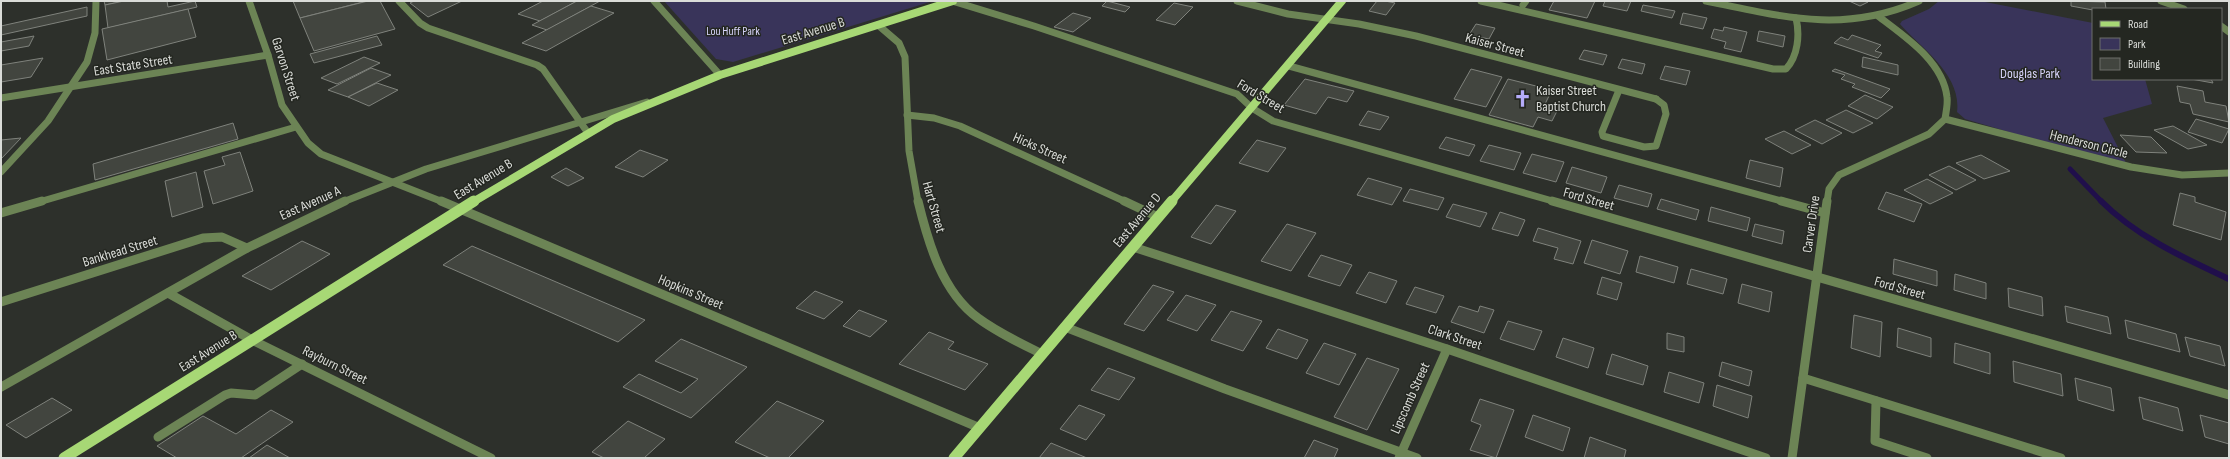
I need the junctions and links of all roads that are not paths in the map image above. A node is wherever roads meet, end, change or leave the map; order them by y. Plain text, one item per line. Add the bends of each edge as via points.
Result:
1 (96, 1) edge
2 (249, 1) edge
3 (399, 1) edge
4 (654, 1) edge
5 (952, 1) edge
6 (1237, 1) edge
7 (1342, 1) edge
8 (1481, 1) edge
9 (1706, 1) edge
10 (1919, 1) edge
11 (2161, 1) edge
12 (2181, 8) edge
13 (1878, 16) junction
14 (1328, 18) junction
15 (1796, 18) junction
16 (878, 25) junction
17 (268, 55) junction
18 (1288, 66) junction
19 (720, 75) junction
20 (70, 87) junction
21 (1618, 90) junction
22 (1, 98) edge
23 (656, 100) junction
24 (1252, 108) junction
25 (907, 115) junction
26 (1945, 119) junction
27 (580, 121) junction
28 (296, 127) junction
29 (588, 133) junction
30 (1, 172) edge
31 (2229, 173) edge
32 (393, 181) junction
33 (461, 209) junction
34 (1, 213) edge
35 (1825, 213) junction
36 (1158, 218) junction
37 (1133, 247) junction
38 (247, 248) junction
39 (1817, 278) junction
40 (168, 293) junction
41 (1, 302) edge
42 (1065, 327) junction
43 (252, 340) junction
44 (1447, 349) junction
45 (1042, 354) junction
46 (302, 364) junction
47 (1803, 378) junction
48 (1, 387) edge
49 (2229, 395) edge
50 (1876, 401) junction
51 (980, 428) junction
52 (158, 437) dead end
53 (1401, 455) edge
54 (64, 458) edge
55 (491, 458) edge
56 (954, 458) edge
57 (1417, 458) edge
58 (1766, 458) edge
59 (1792, 458) edge
60 (1927, 458) edge
61 (2061, 458) edge

1 - 20 street via 97,24 91,54 78,79
2 - 17 street, Garvon Street
3 - 27 street via 428,28 537,65 543,69
4 - 19 street
5 - 16 main road, East Avenue B
5 - 24 street, Ford Street via 1236,94
6 - 14 street, Kaiser Street via 1288,14
7 - 14 main road, East Avenue D
8 - 15 street via 1773,69 1786,69 1792,65 1799,26
9 - 15 street
10 - 13 street via 1902,11
11 - 12 street
13 - 15 street via 1844,21
13 - 26 street via 1916,46 1939,73 1947,97
14 - 18 main road, East Avenue D
14 - 21 street, Kaiser Street via 1416,36
16 - 19 main road, East Avenue B
16 - 25 street, Hart Street via 899,43 905,57
17 - 20 street, East State Street
17 - 28 street, Garvon Street via 282,105
18 - 24 main road, East Avenue D
18 - 35 street
19 - 23 main road, East Avenue B
20 - 22 street, East State Street
20 - 30 street via 47,122
21 - 21 street, Kaiser Street via 1602,132 1603,136 1644,147 1656,146 1666,114 1664,105 1656,100
23 - 27 street, East Avenue A
23 - 29 main road, East Avenue B
24 - 36 main road, East Avenue D
24 - 39 street, Ford Street via 1273,121
25 - 36 street, Hicks Street via 944,119
25 - 45 street, Hart Street via 916,201 948,284 968,310 994,330
26 - 31 street, Henderson Circle via 2131,168 2182,175
26 - 35 street, Carver Drive via 1930,134 1839,175 1829,190
27 - 29 street
27 - 32 street, East Avenue A
28 - 32 street, Garvon Street via 308,143 321,154
28 - 34 street
29 - 33 main road, East Avenue B
32 - 33 street, Hopkins Street
32 - 38 street, East Avenue A via 294,224
33 - 43 main road, East Avenue B
33 - 51 street, Hopkins Street
35 - 39 street, Carver Drive
36 - 37 main road, East Avenue D
37 - 42 main road, East Avenue D
37 - 44 street, Clark Street
38 - 40 street, East Avenue A
38 - 41 street, Bankhead Street via 222,237 203,238
39 - 47 street, Carver Drive
39 - 49 street, Ford Street
40 - 43 street, Rayburn Street
40 - 48 street, East Avenue A
42 - 45 main road, East Avenue D
42 - 53 street
43 - 46 street, Rayburn Street
43 - 54 main road, East Avenue B
44 - 53 street, Lipscomb Street
44 - 58 street, Clark Street
45 - 51 main road, East Avenue D
46 - 52 street via 255,395 225,395
46 - 55 street, Rayburn Street
47 - 50 street
47 - 59 street, Carver Drive
50 - 60 street via 1875,441
50 - 61 street
51 - 56 main road, East Avenue D
53 - 57 street

